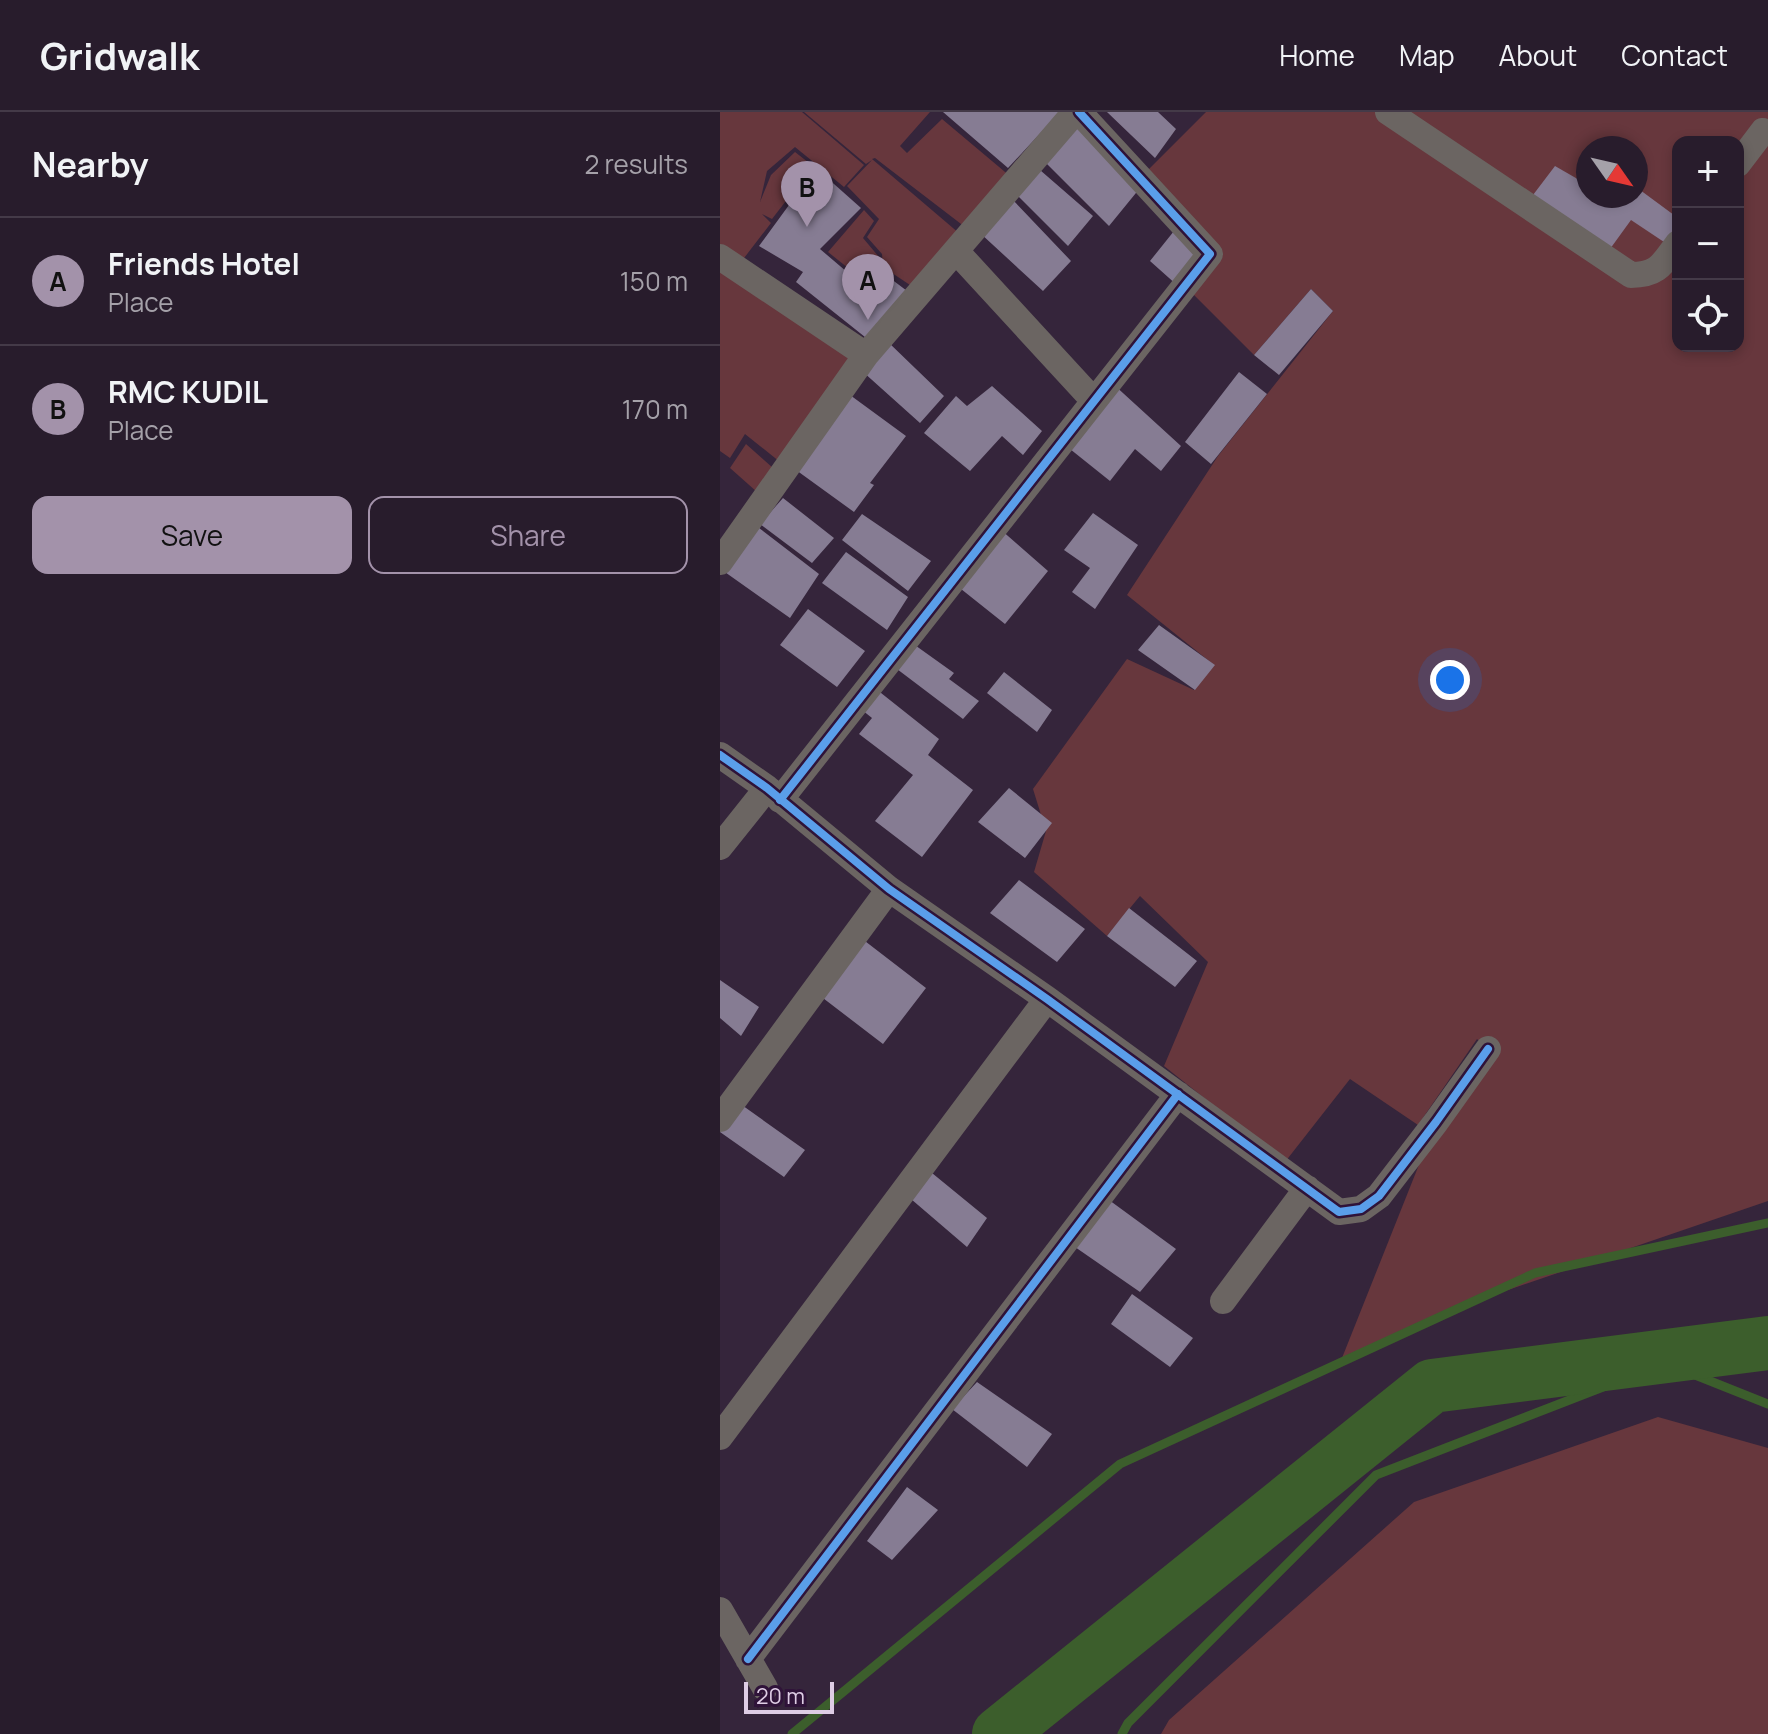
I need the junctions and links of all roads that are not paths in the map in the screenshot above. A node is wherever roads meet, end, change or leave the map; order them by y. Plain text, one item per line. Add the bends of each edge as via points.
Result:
1 (1077, 112) edge
2 (1388, 112) edge
3 (1763, 131) dead end
4 (1744, 156) edge
5 (956, 251) junction
6 (1672, 251) edge
7 (720, 257) edge
8 (866, 355) junction
9 (1094, 401) junction
10 (720, 562) edge
11 (720, 755) edge
12 (773, 794) junction
13 (720, 847) edge
14 (889, 889) junction
15 (1047, 999) junction
16 (1488, 1049) dead end
17 (1178, 1094) junction
18 (720, 1119) edge
19 (1307, 1188) junction
20 (1223, 1301) dead end
21 (720, 1437) edge
22 (720, 1610) edge
23 (748, 1659) junction
24 (765, 1688) dead end

1 - 5 street
1 - 9 street via 1210,254
2 - 6 street via 1631,275 1647,275
3 - 4 street
5 - 8 street
5 - 9 street
7 - 8 street
8 - 10 street
9 - 12 street
11 - 12 street
12 - 13 street
12 - 14 street
14 - 15 street
14 - 18 street
15 - 17 street
15 - 21 street
16 - 19 street via 1379,1196 1361,1209 1339,1212
17 - 19 street
17 - 23 street
19 - 20 street
22 - 23 street
23 - 24 street

